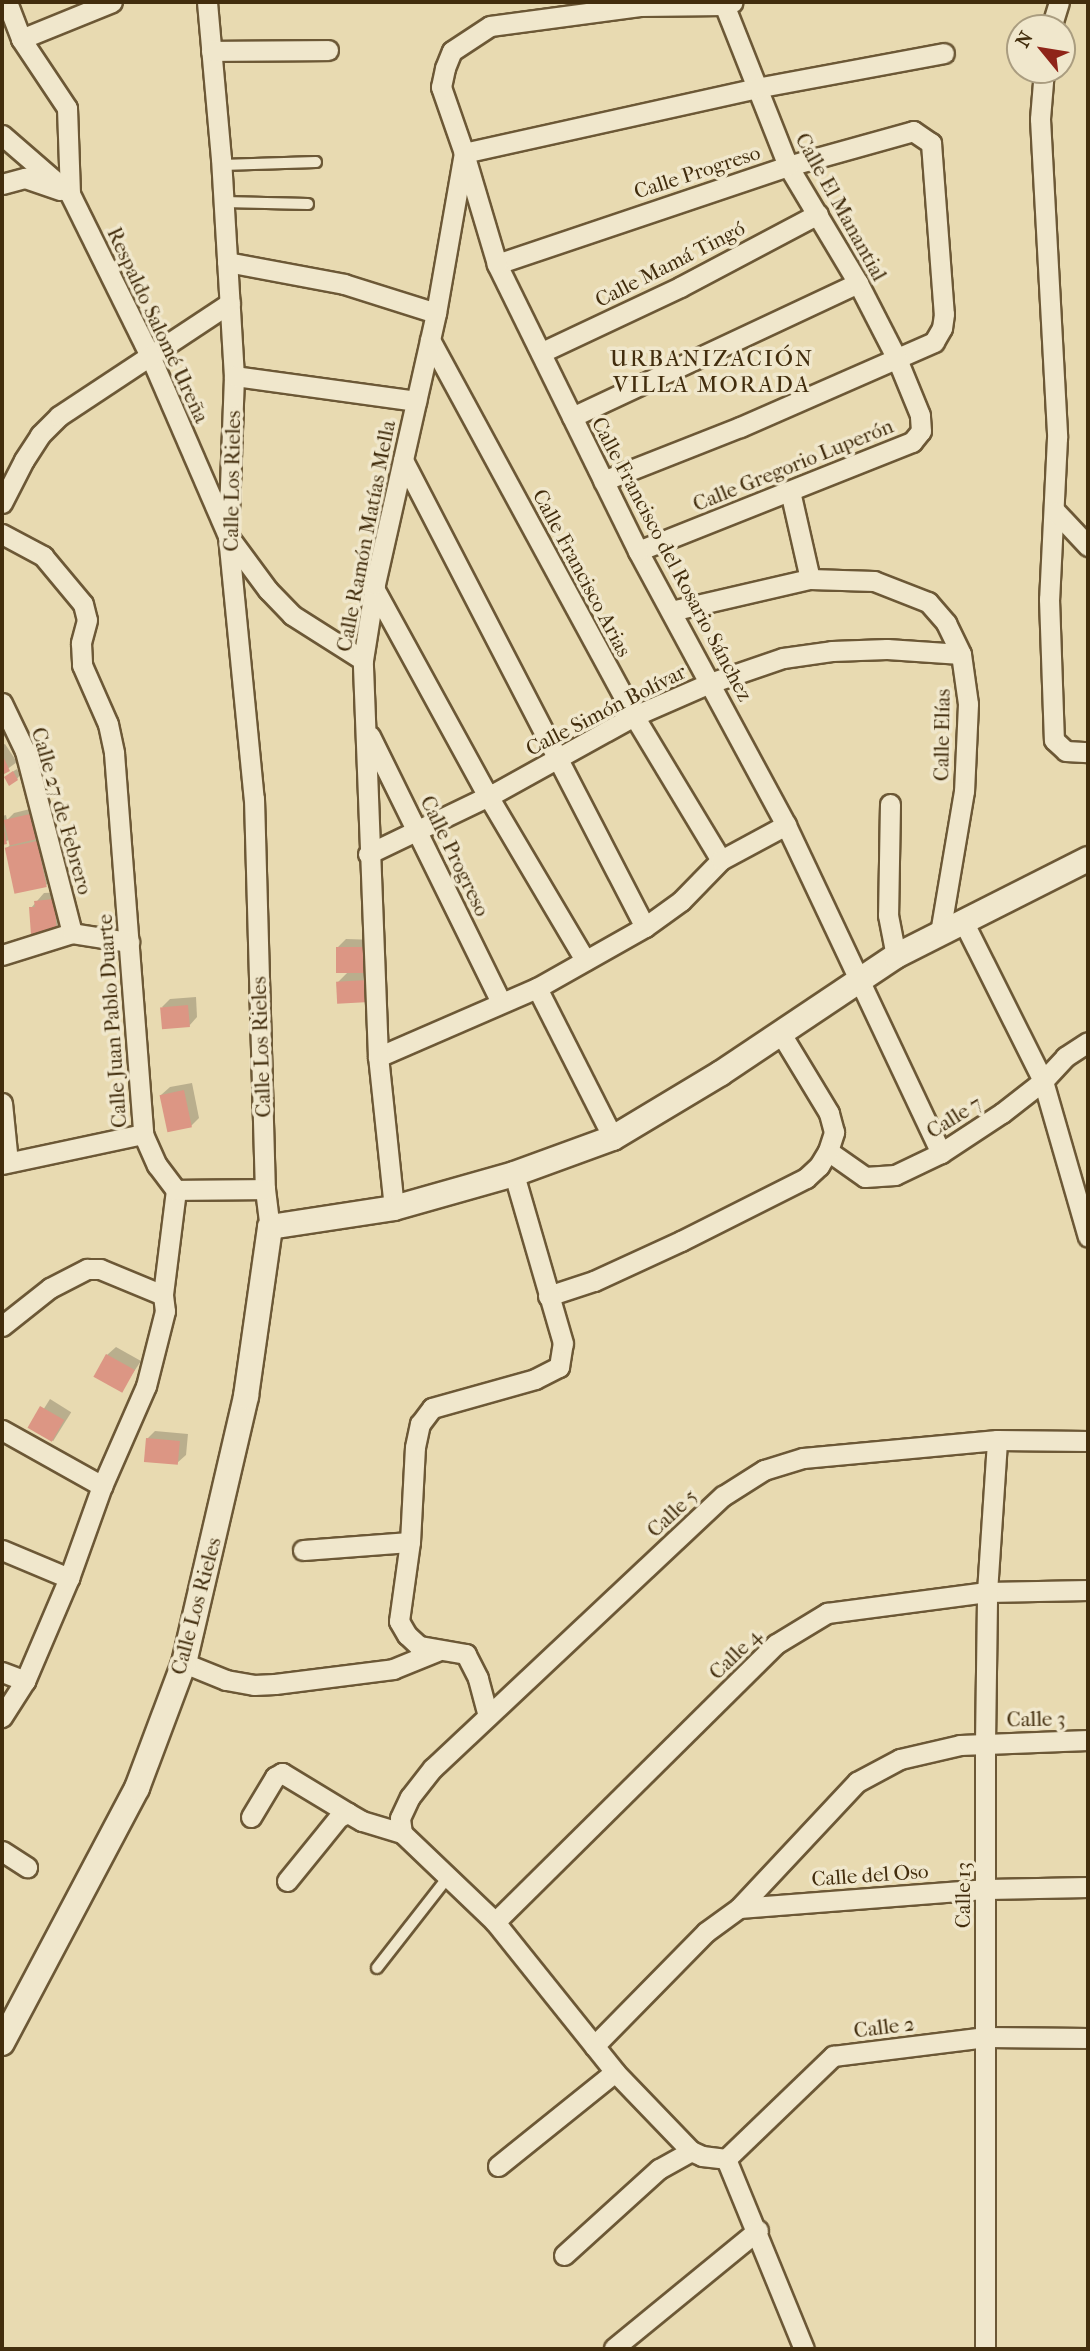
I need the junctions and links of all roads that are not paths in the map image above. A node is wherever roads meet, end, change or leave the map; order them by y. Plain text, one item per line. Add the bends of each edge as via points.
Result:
1 (7, 2) edge
2 (207, 2) edge
3 (727, 3) edge
4 (99, 4) edge
5 (638, 4) edge
6 (22, 39) junction
7 (328, 50) dead end
8 (211, 51) junction
9 (944, 53) dead end
10 (1043, 84) edge
11 (756, 88) junction
12 (2, 135) edge
13 (464, 153) junction
14 (316, 162) dead end
15 (222, 165) junction
16 (788, 166) junction
17 (2, 184) edge
18 (71, 194) junction
19 (224, 202) junction
20 (308, 204) dead end
21 (818, 214) junction
22 (227, 262) junction
23 (497, 264) junction
24 (858, 283) junction
25 (230, 303) junction
26 (436, 313) junction
27 (430, 340) junction
28 (542, 352) junction
29 (151, 358) junction
30 (897, 359) junction
31 (234, 376) junction
32 (416, 401) junction
33 (572, 417) junction
34 (921, 432) joint
35 (403, 460) junction
36 (603, 481) junction
37 (790, 491) junction
38 (2, 503) edge
39 (1056, 512) junction
40 (2, 534) edge
41 (228, 536) junction
42 (1088, 546) edge
43 (638, 551) junction
44 (810, 579) junction
45 (374, 590) junction
46 (671, 611) junction
47 (961, 654) junction
48 (363, 660) junction
49 (710, 683) junction
50 (2, 703) edge
51 (634, 716) junction
52 (367, 730) junction
53 (1088, 752) edge
54 (558, 759) junction
55 (488, 796) junction
56 (890, 804) dead end
57 (786, 825) junction
58 (417, 832) junction
59 (368, 854) junction
60 (1088, 859) edge
61 (721, 860) junction
62 (963, 921) junction
63 (645, 927) junction
64 (72, 933) junction
65 (940, 933) junction
66 (129, 942) junction
67 (2, 955) edge
68 (896, 956) junction
69 (585, 961) junction
70 (860, 978) junction
71 (537, 988) junction
72 (501, 1002) junction
73 (779, 1032) junction
74 (1088, 1042) edge
75 (378, 1057) junction
76 (1043, 1081) junction
77 (2, 1103) edge
78 (143, 1135) junction
79 (613, 1138) junction
80 (828, 1151) junction
81 (941, 1153) junction
82 (5, 1163) edge
83 (514, 1174) junction
84 (265, 1189) junction
85 (176, 1190) junction
86 (394, 1208) junction
87 (270, 1227) junction
88 (1088, 1237) edge
89 (163, 1295) junction
90 (548, 1296) junction
91 (2, 1326) edge
92 (2, 1430) edge
93 (997, 1440) junction
94 (1088, 1441) edge
95 (102, 1486) junction
96 (410, 1542) junction
97 (2, 1550) edge
98 (303, 1550) dead end
99 (69, 1578) junction
100 (1088, 1590) edge
101 (988, 1592) junction
102 (437, 1651) junction
103 (184, 1663) junction
104 (2, 1672) edge
105 (25, 1681) junction
106 (488, 1716) junction
107 (2, 1717) edge
108 (1088, 1740) edge
109 (985, 1743) junction
110 (348, 1813) junction
111 (251, 1817) dead end
112 (402, 1833) junction
113 (2, 1852) edge
114 (27, 1867) dead end
115 (448, 1877) junction
116 (287, 1881) dead end
117 (1088, 1887) edge
118 (987, 1889) junction
119 (739, 1908) junction
120 (495, 1922) junction
121 (377, 1968) dead end
122 (986, 2037) junction
123 (1088, 2038) edge
124 (2, 2043) edge
125 (594, 2046) junction
126 (615, 2072) junction
127 (691, 2151) junction
128 (726, 2159) junction
129 (498, 2166) dead end
130 (758, 2230) junction
131 (564, 2255) dead end
132 (797, 2346) edge
133 (614, 2348) edge
134 (985, 2349) edge

1 - 6 street, Respaldo Salomé Ureña
2 - 8 street, Calle Los Rieles
3 - 5 street
3 - 11 street, Calle El Manantial
4 - 6 street
5 - 13 street, Calle Ramón Matías Mella via 490,26 452,51 441,88
6 - 18 street, Respaldo Salomé Ureña via 67,108
7 - 8 street
8 - 15 street, Calle Los Rieles
9 - 11 street
10 - 39 street via 1040,119 1057,438
11 - 13 street
11 - 16 street, Calle El Manantial
12 - 18 street
13 - 23 street, Calle Francisco del Rosario Sánchez
13 - 26 street, Calle Ramón Matías Mella
14 - 15 lane
15 - 19 street, Calle Los Rieles
16 - 21 street, Calle El Manantial
16 - 23 street, Calle Progreso
16 - 30 street, Calle Progreso via 913,131 931,143 942,328 934,342
17 - 18 street via 25,178
18 - 29 street, Respaldo Salomé Ureña
19 - 20 lane
19 - 22 street, Calle Los Rieles
21 - 24 street, Calle El Manantial
21 - 28 street, Calle Mamá Tingó via 680,287
22 - 25 street, Calle Los Rieles
22 - 26 street via 344,284
23 - 28 street, Calle Francisco del Rosario Sánchez
24 - 30 street, Calle El Manantial
24 - 33 street
25 - 29 street
25 - 31 street, Calle Los Rieles
26 - 27 street, Calle Ramón Matías Mella
27 - 32 street, Calle Ramón Matías Mella
27 - 51 street, Calle Francisco Arias
28 - 33 street, Calle Francisco del Rosario Sánchez
29 - 38 street via 59,416 40,435
29 - 41 street, Respaldo Salomé Ureña
30 - 34 street, Calle El Manantial via 920,415
30 - 36 street
31 - 32 street
31 - 41 street, Calle Los Rieles
32 - 35 street, Calle Ramón Matías Mella
33 - 36 street, Calle Francisco del Rosario Sánchez
34 - 37 street, Calle Gregorio Luperón via 912,442
35 - 45 street, Calle Ramón Matías Mella
35 - 54 street
36 - 43 street, Calle Francisco del Rosario Sánchez
37 - 43 street, Calle Gregorio Luperón
37 - 44 street
39 - 42 street
39 - 53 street via 1049,599 1054,740 1066,751
40 - 66 street, Calle Juan Pablo Duarte via 43,556 83,604 87,620 82,665 108,724 114,753
41 - 48 street, Respaldo Salomé Ureña via 292,615
41 - 84 street, Calle Los Rieles via 254,799
43 - 46 street, Calle Francisco del Rosario Sánchez
44 - 46 street, Calle Elías
44 - 47 street, Calle Elías via 874,581 928,602 946,623
45 - 48 street, Calle Ramón Matías Mella
45 - 55 street
46 - 49 street, Calle Francisco del Rosario Sánchez
47 - 49 street, Calle Simón Bolívar via 832,651 783,658
47 - 65 street, Calle Elías via 968,704 964,791
48 - 52 street, Calle Ramón Matías Mella
49 - 51 street, Calle Simón Bolívar
49 - 57 street, Calle Francisco del Rosario Sánchez
50 - 64 street, Calle 27 de Febrero via 25,751
51 - 54 street, Calle Simón Bolívar
51 - 61 street, Calle Francisco Arias
52 - 58 street, Calle Progreso
52 - 59 street, Calle Ramón Matías Mella
54 - 55 street, Calle Simón Bolívar
54 - 63 street
55 - 58 street, Calle Simón Bolívar
55 - 69 street
56 - 68 street via 888,915
57 - 61 street
57 - 70 street, Calle Francisco del Rosario Sánchez
58 - 59 street, Calle Simón Bolívar
58 - 72 street, Calle Progreso
59 - 75 street, Calle Ramón Matías Mella
60 - 62 street
61 - 63 street via 681,901
62 - 65 street
62 - 76 street
63 - 69 street
64 - 66 street
64 - 67 street
65 - 68 street
66 - 78 street, Calle Juan Pablo Duarte
68 - 70 street
69 - 71 street
70 - 73 street
70 - 81 street, Calle Francisco del Rosario Sánchez
71 - 72 street
71 - 79 street
72 - 75 street
73 - 79 street
73 - 80 street via 829,1113 834,1132
74 - 76 street, Calle 7 via 1065,1057
75 - 86 street, Calle Ramón Matías Mella
76 - 81 street, Calle 7
76 - 88 street
77 - 82 street
78 - 82 street
78 - 85 street, Calle Juan Pablo Duarte
79 - 83 street
80 - 81 street, Calle 7 via 866,1177 895,1175
80 - 90 street via 806,1178 594,1281
83 - 86 street
83 - 90 street
84 - 85 street
84 - 87 street, Calle Los Rieles
85 - 89 street
86 - 87 street
87 - 103 street, Calle Los Rieles via 246,1396
89 - 91 street via 100,1269 87,1269 50,1288
89 - 95 street via 165,1311 146,1386
90 - 96 street via 563,1343 559,1367 535,1379 432,1408 420,1424
92 - 95 street
93 - 94 street, Calle 5
93 - 101 street, Calle 13
93 - 106 street, Calle 5 via 803,1458 764,1470 723,1496
95 - 99 street
96 - 98 street
96 - 102 street via 399,1621 419,1646
97 - 99 street
99 - 105 street
100 - 101 street, Calle 4
101 - 109 street, Calle 13
101 - 120 street, Calle 4 via 827,1613 776,1644
102 - 103 street via 393,1669 264,1684 226,1680
102 - 106 street via 466,1654
103 - 124 street, Calle Los Rieles via 137,1788
104 - 105 street
105 - 107 street
106 - 112 street, Calle 5 via 433,1768 410,1797 400,1818
108 - 109 street, Calle 3
109 - 118 street, Calle 13
109 - 119 street, Calle 3 via 912,1756 858,1782
110 - 111 street via 282,1773
110 - 112 street
110 - 116 street via 339,1817
112 - 115 street
113 - 114 street
115 - 120 street
115 - 121 lane
117 - 118 street, Calle del Oso
118 - 119 street, Calle del Oso
118 - 122 street, Calle 13
119 - 125 street, Calle 3 via 706,1932
120 - 125 street
122 - 123 street, Calle 2
122 - 128 street, Calle 2 via 833,2056
122 - 134 street, Calle 13
125 - 126 street
126 - 127 street
126 - 129 street
127 - 128 street
127 - 131 street via 659,2169
128 - 130 street
130 - 132 street
130 - 133 street

